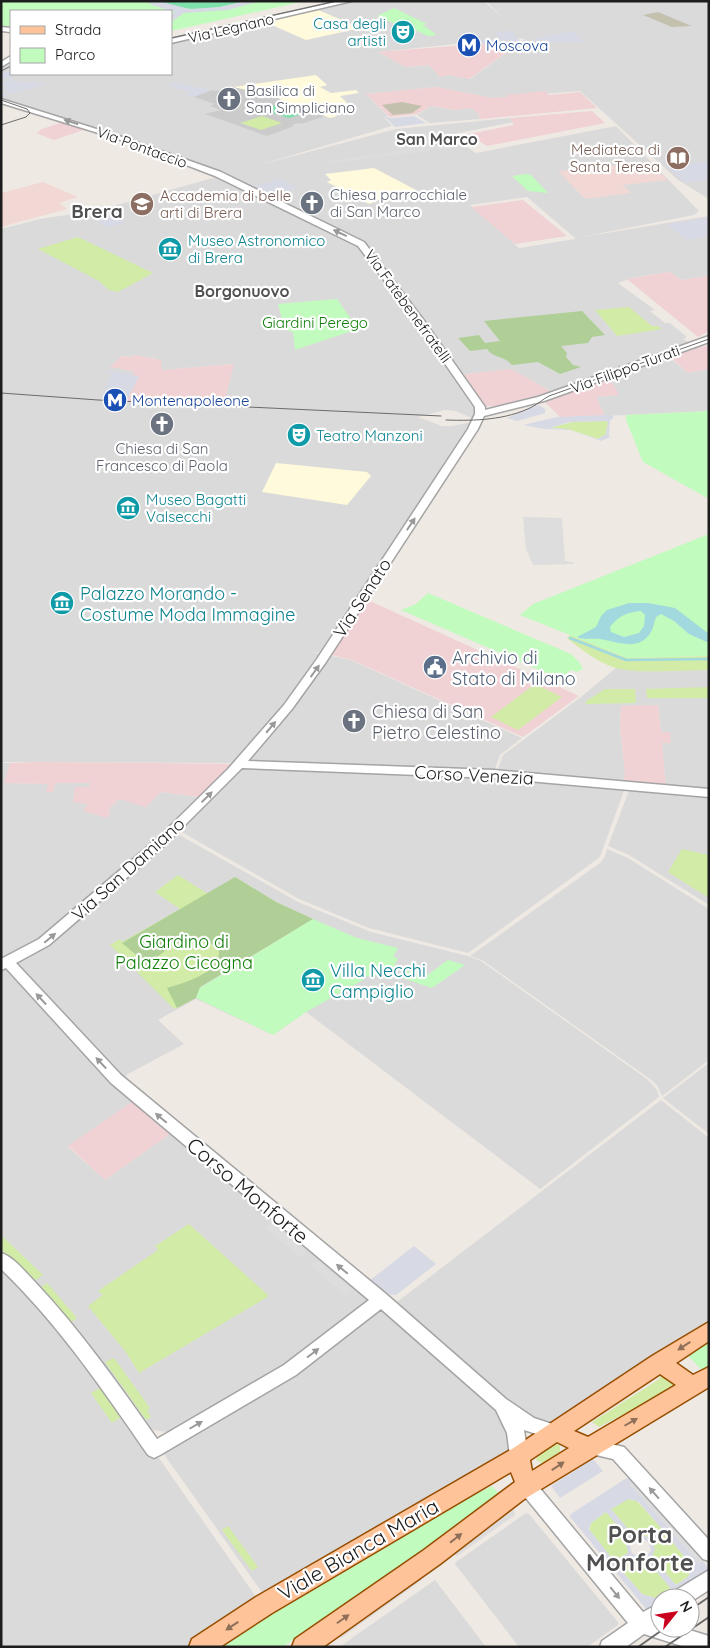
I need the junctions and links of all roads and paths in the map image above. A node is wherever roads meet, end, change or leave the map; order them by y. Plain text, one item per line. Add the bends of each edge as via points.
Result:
1 (323, 1) edge
2 (349, 1) edge
3 (172, 35) edge
4 (172, 41) edge
5 (2, 101) edge
6 (264, 198) joint
7 (709, 339) edge
8 (512, 406) junction
9 (479, 416) junction
10 (239, 764) junction
11 (709, 793) edge
12 (5, 964) edge
13 (1, 1259) edge
14 (380, 1299) junction
15 (709, 1330) edge
16 (659, 1362) junction
17 (701, 1381) edge
18 (500, 1404) junction
19 (556, 1432) junction
20 (589, 1447) junction
21 (519, 1456) junction
22 (527, 1486) junction
23 (709, 1553) edge
24 (709, 1579) edge
25 (695, 1588) edge
26 (650, 1618) edge
27 (641, 1624) junction
28 (705, 1644) edge
29 (200, 1647) edge
30 (303, 1647) edge
31 (609, 1647) edge

1 - 3 street, Via Legnano
2 - 4 street, Via Legnano
6 -> 5 street, Via Pontaccio via 218,174 123,139
9 -> 6 street, Via Fatebenefratelli via 422,324 363,246
7 - 8 street, Via Filippo Turati
8 - 9 street
8 - 9 street
10 -> 9 street, Via Senato via 322,660
10 - 11 street, Corso Venezia via 494,774
12 -> 10 street, Via San Damiano via 54,934 163,840
14 -> 12 street, Corso Monforte via 116,1079
13 -> 14 street via 34,1292 93,1363 154,1450 290,1370
14 - 18 street, Corso Monforte
15 -> 16 main road, Viale Bianca Maria
16 - 17 main road
16 - 19 main road, Viale Bianca Maria
20 -> 17 main road
18 - 19 street, Corso Monforte via 529,1424
18 - 21 street, Corso Monforte via 516,1432
19 - 20 main road
19 - 21 main road, Viale Bianca Maria
22 -> 20 main road
23 -> 20 street via 618,1452
21 - 22 main road
21 -> 29 main road, Viale Bianca Maria via 372,1540
22 -> 27 street
30 -> 22 main road
24 - 25 street
26 - 27 street
27 - 28 street
27 - 31 street

